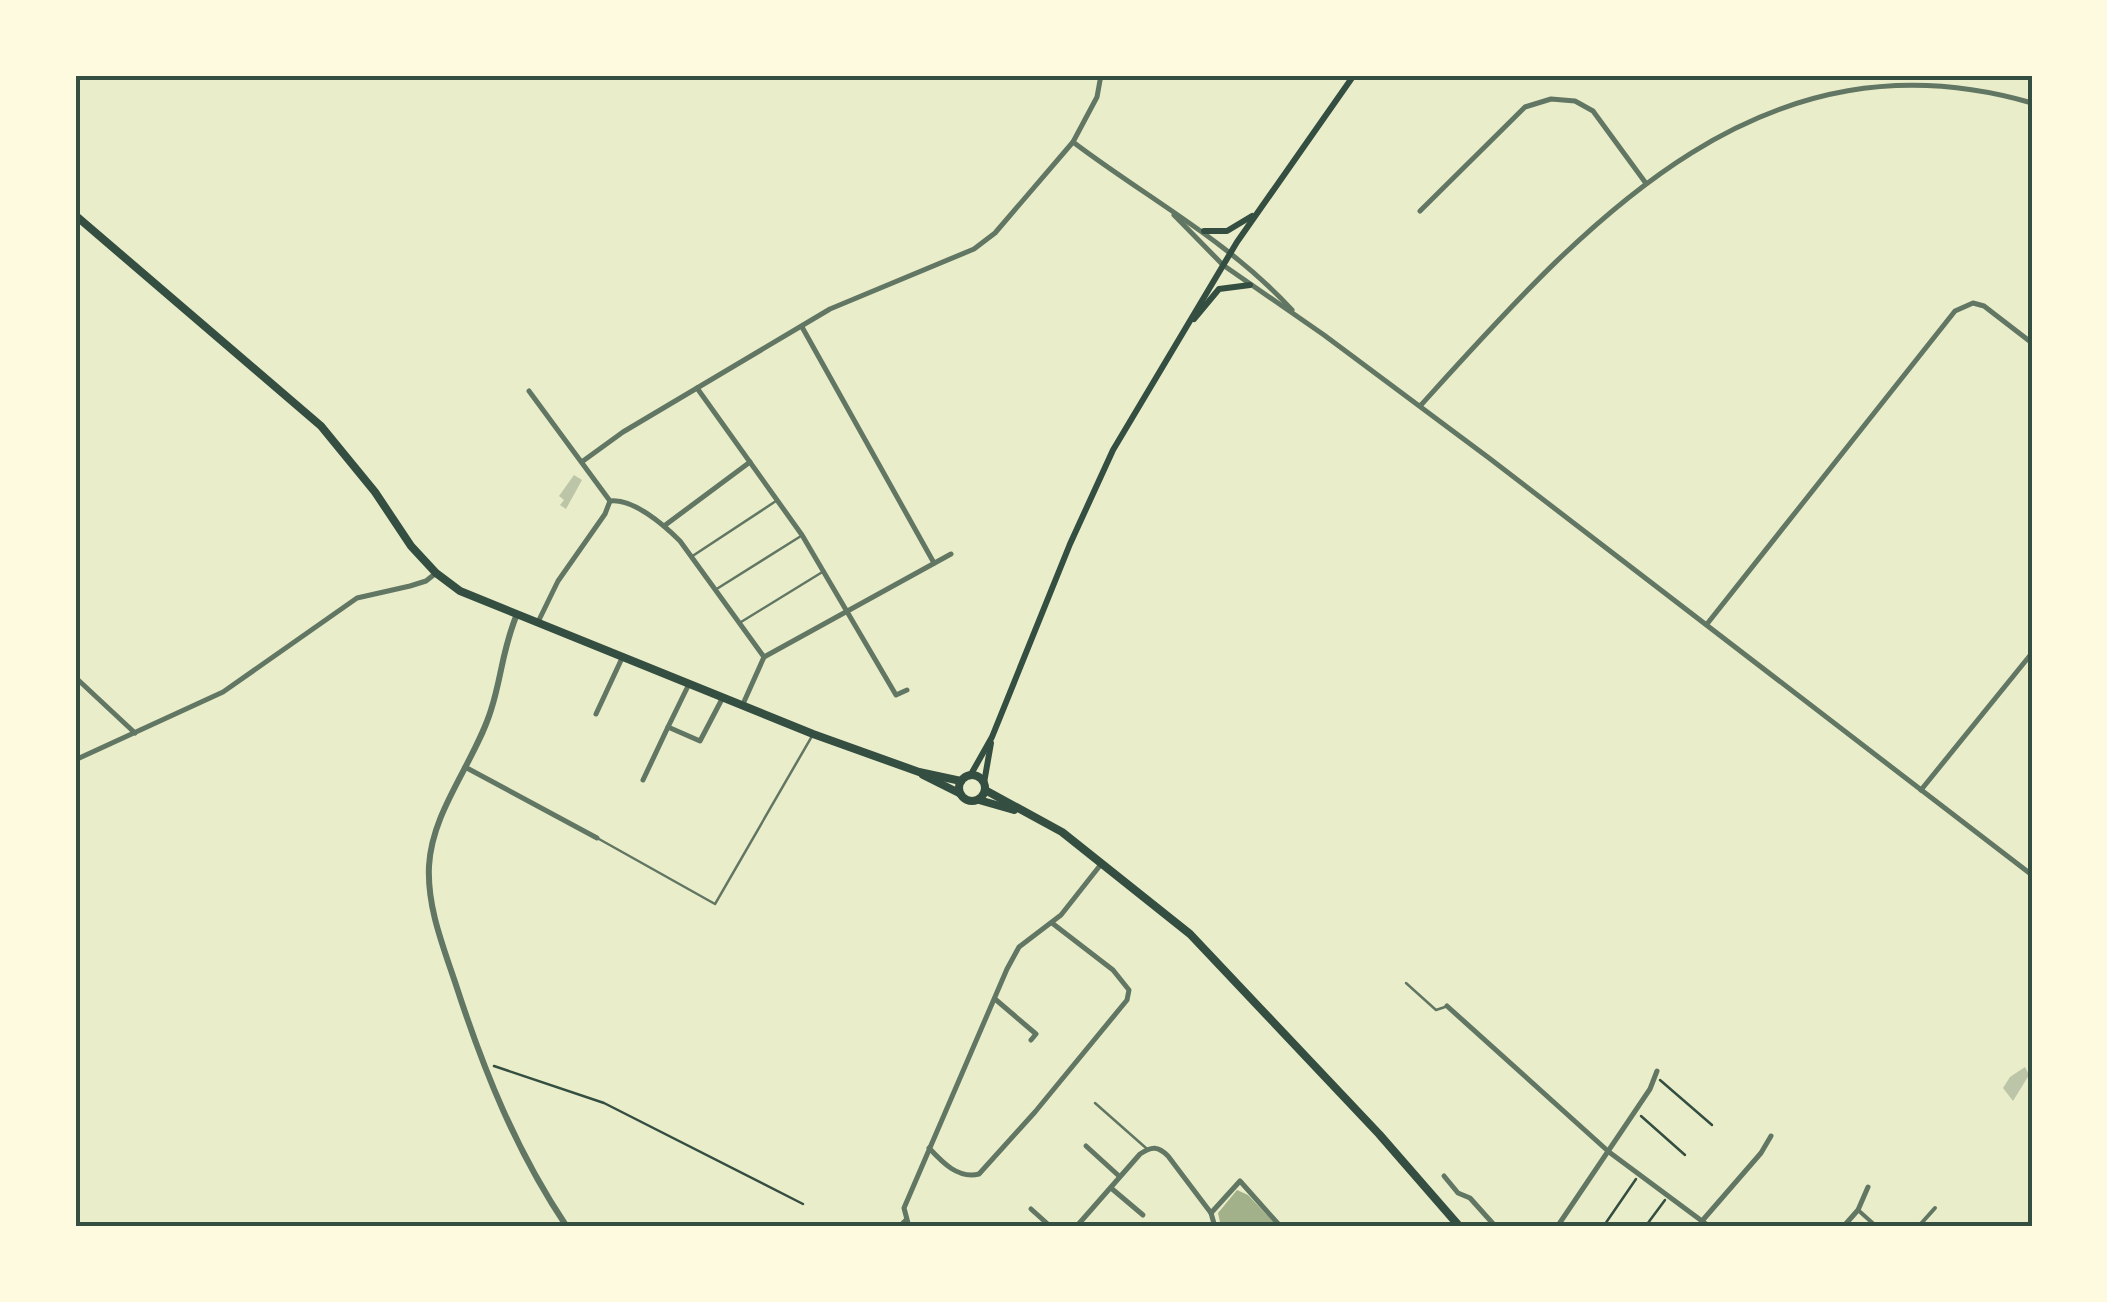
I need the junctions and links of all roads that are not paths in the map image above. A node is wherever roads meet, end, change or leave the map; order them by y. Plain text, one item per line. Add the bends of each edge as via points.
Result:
1 (1101, 75) edge
2 (1354, 75) edge
3 (2032, 103) edge
4 (1073, 142) junction
5 (1645, 182) junction
6 (1420, 211) dead end
7 (1257, 213) junction
8 (75, 215) edge
9 (1174, 215) junction
10 (1204, 231) junction
11 (1232, 251) junction
12 (1223, 265) junction
13 (1250, 286) junction
14 (1297, 316) junction
15 (802, 327) junction
16 (2032, 343) edge
17 (1170, 353) junction
18 (697, 388) junction
19 (529, 391) dead end
20 (1420, 406) junction
21 (582, 461) junction
22 (750, 462) junction
23 (777, 500) junction
24 (610, 501) junction
25 (664, 526) junction
26 (802, 535) junction
27 (951, 554) dead end
28 (691, 557) junction
29 (934, 564) junction
30 (825, 570) junction
31 (436, 574) junction
32 (716, 590) junction
33 (849, 612) junction
34 (517, 614) junction
35 (538, 622) junction
36 (739, 622) junction
37 (1707, 624) junction
38 (2032, 654) edge
39 (624, 656) junction
40 (764, 658) junction
41 (75, 677) edge
42 (690, 683) junction
43 (907, 690) dead end
44 (723, 696) junction
45 (743, 704) junction
46 (596, 714) dead end
47 (668, 726) junction
48 (134, 733) junction
49 (813, 734) junction
50 (992, 737) junction
51 (75, 760) edge
52 (465, 766) junction
53 (919, 772) junction
54 (970, 776) junction
55 (643, 780) dead end
56 (960, 781) junction
57 (984, 786) junction
58 (1921, 790) junction
59 (960, 792) junction
60 (979, 800) junction
61 (1042, 819) junction
62 (597, 838) joint
63 (1102, 863) junction
64 (2032, 875) edge
65 (1051, 922) junction
66 (1406, 983) dead end
67 (994, 998) junction
68 (1446, 1006) joint
69 (1031, 1040) dead end
70 (1656, 1074) road end
71 (1095, 1103) dead end
72 (1772, 1136) dead end
73 (1086, 1146) dead end
74 (929, 1148) junction
75 (1147, 1149) junction
76 (1609, 1152) junction
77 (1120, 1176) junction
78 (1444, 1176) dead end
79 (1110, 1187) junction
80 (1868, 1187) dead end
81 (1936, 1208) dead end
82 (1031, 1210) dead end
83 (1858, 1210) junction
84 (1211, 1213) junction
85 (1143, 1215) dead end
86 (1702, 1221) junction
87 (908, 1224) edge
88 (1081, 1225) edge
89 (567, 1227) edge
90 (899, 1227) edge
91 (1051, 1227) edge
92 (1215, 1227) edge
93 (1281, 1227) edge
94 (1460, 1227) edge
95 (1496, 1227) edge
96 (1558, 1227) edge
97 (1710, 1227) edge
98 (1843, 1227) edge
99 (1877, 1227) edge
100 (1918, 1227) edge

1 - 4 street via 1098,97
2 - 7 main road
3 - 5 street via 1930,86 1840,93 1743,123
4 - 9 street
4 - 15 street via 974,249 855,296
5 - 6 street via 1593,111 1551,99 1524,108
5 - 20 street via 1572,245
7 - 10 main road via 1226,231
7 - 11 main road
8 - 31 main road via 320,426
9 - 10 street
9 - 12 street
10 - 11 street
11 - 12 main road
11 - 14 street
12 - 13 street
12 - 17 main road
13 - 14 street
13 - 17 main road via 1219,289
14 - 20 street
15 - 18 street
15 - 29 street
16 - 37 street via 1984,306 1955,311
17 - 50 main road via 1113,450
18 - 21 street
18 - 22 street
19 - 21 street
20 - 37 street
21 - 24 street
22 - 23 street
22 - 25 street
23 - 26 street
23 - 28 lane
24 - 25 street via 620,500
24 - 35 street
25 - 28 street
26 - 30 street
26 - 32 lane
27 - 29 street
28 - 32 street
29 - 33 street
30 - 33 street
30 - 36 lane
31 - 34 main road
31 - 48 street via 344,605 224,692
32 - 36 street
33 - 40 street
33 - 43 street via 896,695
34 - 35 main road
34 - 52 street via 492,709
35 - 39 main road
36 - 40 street
37 - 58 street
38 - 58 street
39 - 42 main road
39 - 46 street
40 - 45 street
41 - 48 street
42 - 44 main road
42 - 47 street
44 - 45 main road
44 - 47 street via 700,741
45 - 49 main road
47 - 55 street
48 - 51 street
49 - 53 main road
49 - 62 lane via 715,904
50 - 54 main road
50 - 57 main road
52 - 62 street
52 - 89 street via 429,862 437,925 481,1063 522,1155
53 - 56 main road
53 - 59 main road
54 - 56 main road
54 - 57 main road
56 - 59 main road
57 - 60 main road
57 - 61 main road
58 - 64 street
59 - 60 main road
60 - 61 main road
61 - 63 main road
63 - 65 street
63 - 94 main road via 1190,934
65 - 67 street via 1019,948
65 - 74 street via 1119,976 1129,990 1127,1000 979,1174 957,1173
66 - 68 lane via 1436,1010
67 - 69 street via 1036,1034
67 - 74 street
68 - 76 street
70 - 76 street
71 - 75 lane
72 - 86 street
73 - 77 street
74 - 87 street via 904,1208
75 - 77 street
75 - 84 street via 1160,1148 1168,1156
76 - 86 street
76 - 96 street
77 - 79 street
78 - 95 street
79 - 85 street
79 - 88 street
80 - 83 street
81 - 100 street
82 - 91 street
83 - 98 street
83 - 99 street
84 - 92 street
84 - 93 street via 1240,1181
86 - 97 street
87 - 90 street

